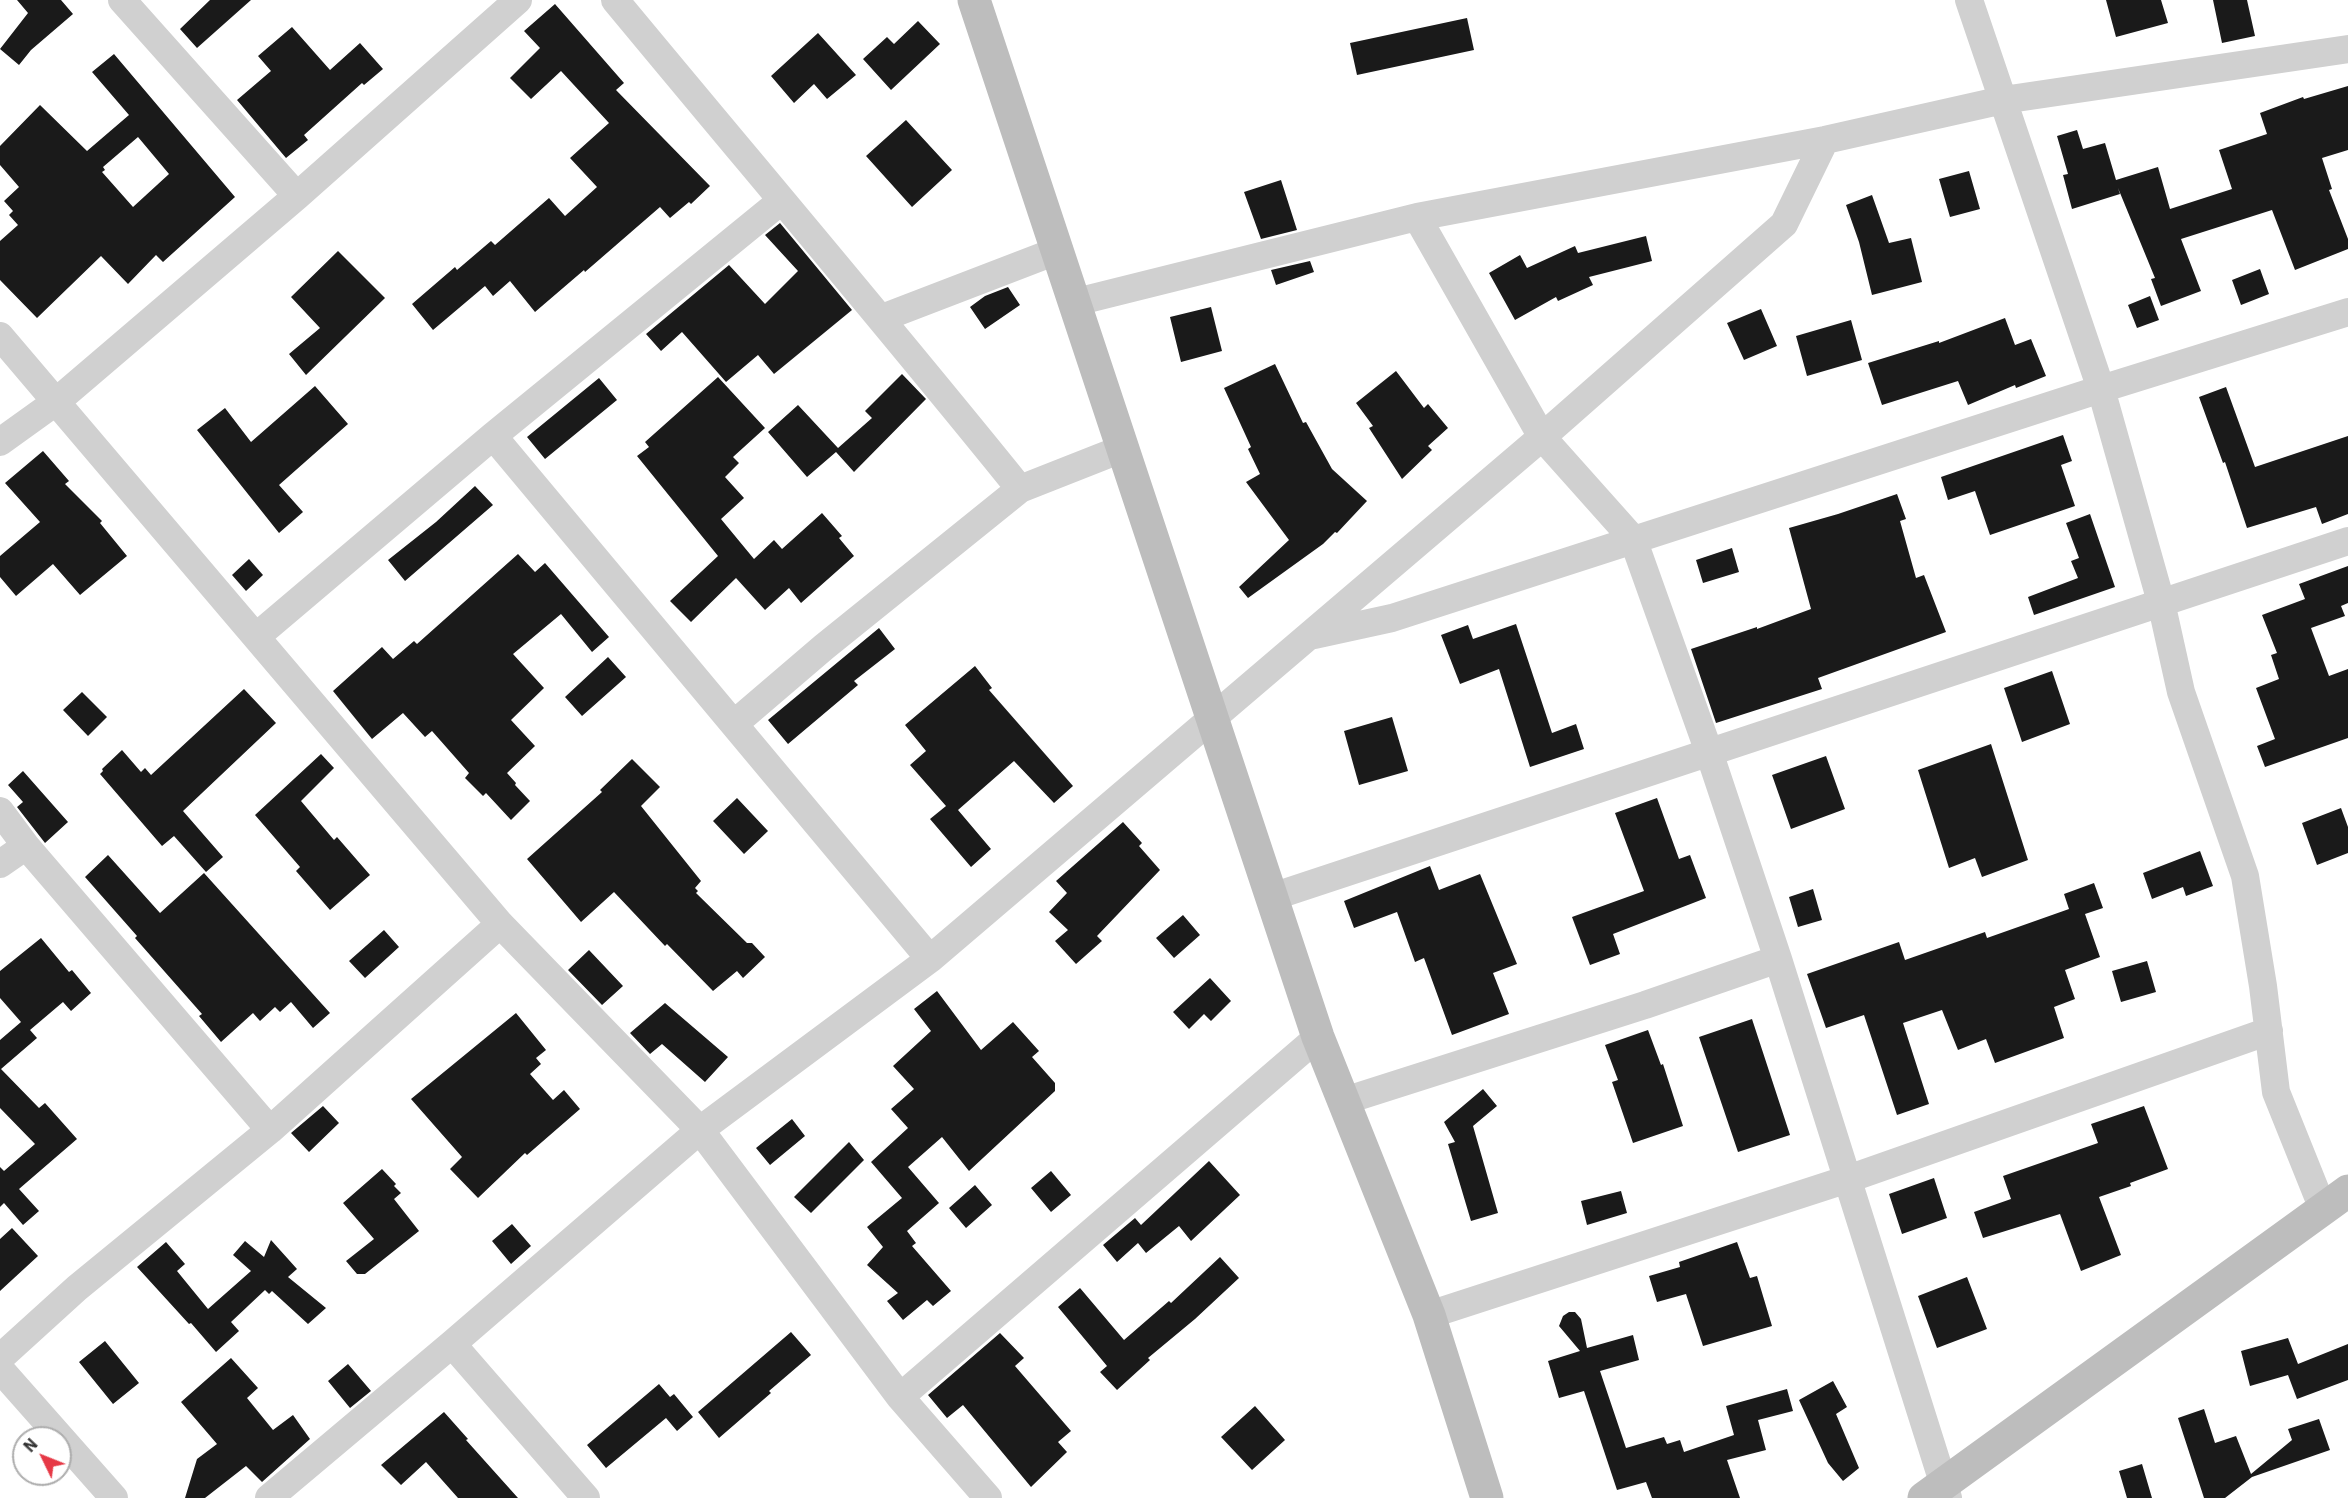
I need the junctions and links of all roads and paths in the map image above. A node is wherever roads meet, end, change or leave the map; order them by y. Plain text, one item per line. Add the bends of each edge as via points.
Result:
1 (122, 0) edge
2 (518, 0) edge
3 (615, 0) edge
4 (974, 0) edge
5 (1969, 0) edge
6 (2348, 49) edge
7 (2003, 100) junction
8 (1825, 140) junction
9 (297, 196) junction
10 (781, 201) junction
11 (1417, 217) junction
12 (1059, 250) junction
13 (1076, 302) junction
14 (2348, 312) edge
15 (882, 318) junction
16 (0, 336) edge
17 (2102, 389) junction
18 (57, 401) junction
19 (493, 436) junction
20 (1542, 437) junction
21 (0, 442) edge
22 (1124, 448) junction
23 (1020, 489) junction
24 (1633, 539) junction
25 (2348, 542) edge
26 (2161, 602) junction
27 (257, 636) junction
28 (1310, 636) junction
29 (1213, 718) junction
30 (734, 724) junction
31 (1709, 752) junction
32 (0, 812) edge
33 (26, 846) junction
34 (0, 864) edge
35 (1272, 897) junction
36 (500, 924) junction
37 (930, 959) junction
38 (1778, 959) junction
39 (2269, 1031) junction
40 (1318, 1037) junction
41 (1344, 1101) junction
42 (270, 1130) junction
43 (700, 1130) junction
44 (1848, 1179) junction
45 (2336, 1200) edge
46 (1429, 1315) junction
47 (452, 1344) junction
48 (0, 1358) edge
49 (0, 1369) edge
50 (900, 1397) junction
51 (1938, 1493) edge
52 (114, 1498) edge
53 (269, 1498) edge
54 (586, 1498) edge
55 (988, 1498) edge
56 (1487, 1498) edge

1 - 9 street
2 - 9 street
3 - 10 street
4 - 12 street
5 - 7 street
6 - 7 street
7 - 8 street
7 - 17 street
8 - 11 street
8 - 20 street via 1784,224
9 - 18 street
10 - 15 street
10 - 19 street
11 - 13 street
11 - 20 street
12 - 13 street
12 - 15 street
13 - 22 street
14 - 17 street
15 - 23 street
16 - 18 street
17 - 24 street
17 - 26 street
18 - 21 street
18 - 27 street
19 - 27 street
19 - 30 street
20 - 24 street
20 - 28 street
22 - 23 street
22 - 29 street
23 - 30 street
24 - 28 street via 1392,618
24 - 31 street
25 - 26 street
26 - 31 street
26 - 39 street via 2181,693 2245,876
27 - 36 street
28 - 29 street
29 - 35 street
29 - 37 street
30 - 37 street
31 - 35 street
31 - 38 street
32 - 33 street
33 - 34 street
33 - 42 street
35 - 40 street
36 - 42 street
36 - 43 street
37 - 43 street
38 - 41 street
38 - 44 street
39 - 44 street
39 - 45 street via 2276,1092
40 - 41 street
40 - 50 street
41 - 46 street
42 - 48 street via 77,1288
43 - 47 street
43 - 50 street
44 - 46 street
44 - 51 street via 1930,1434
45 - 51 street
46 - 56 street
47 - 53 street
47 - 54 street
49 - 52 street
50 - 55 street

